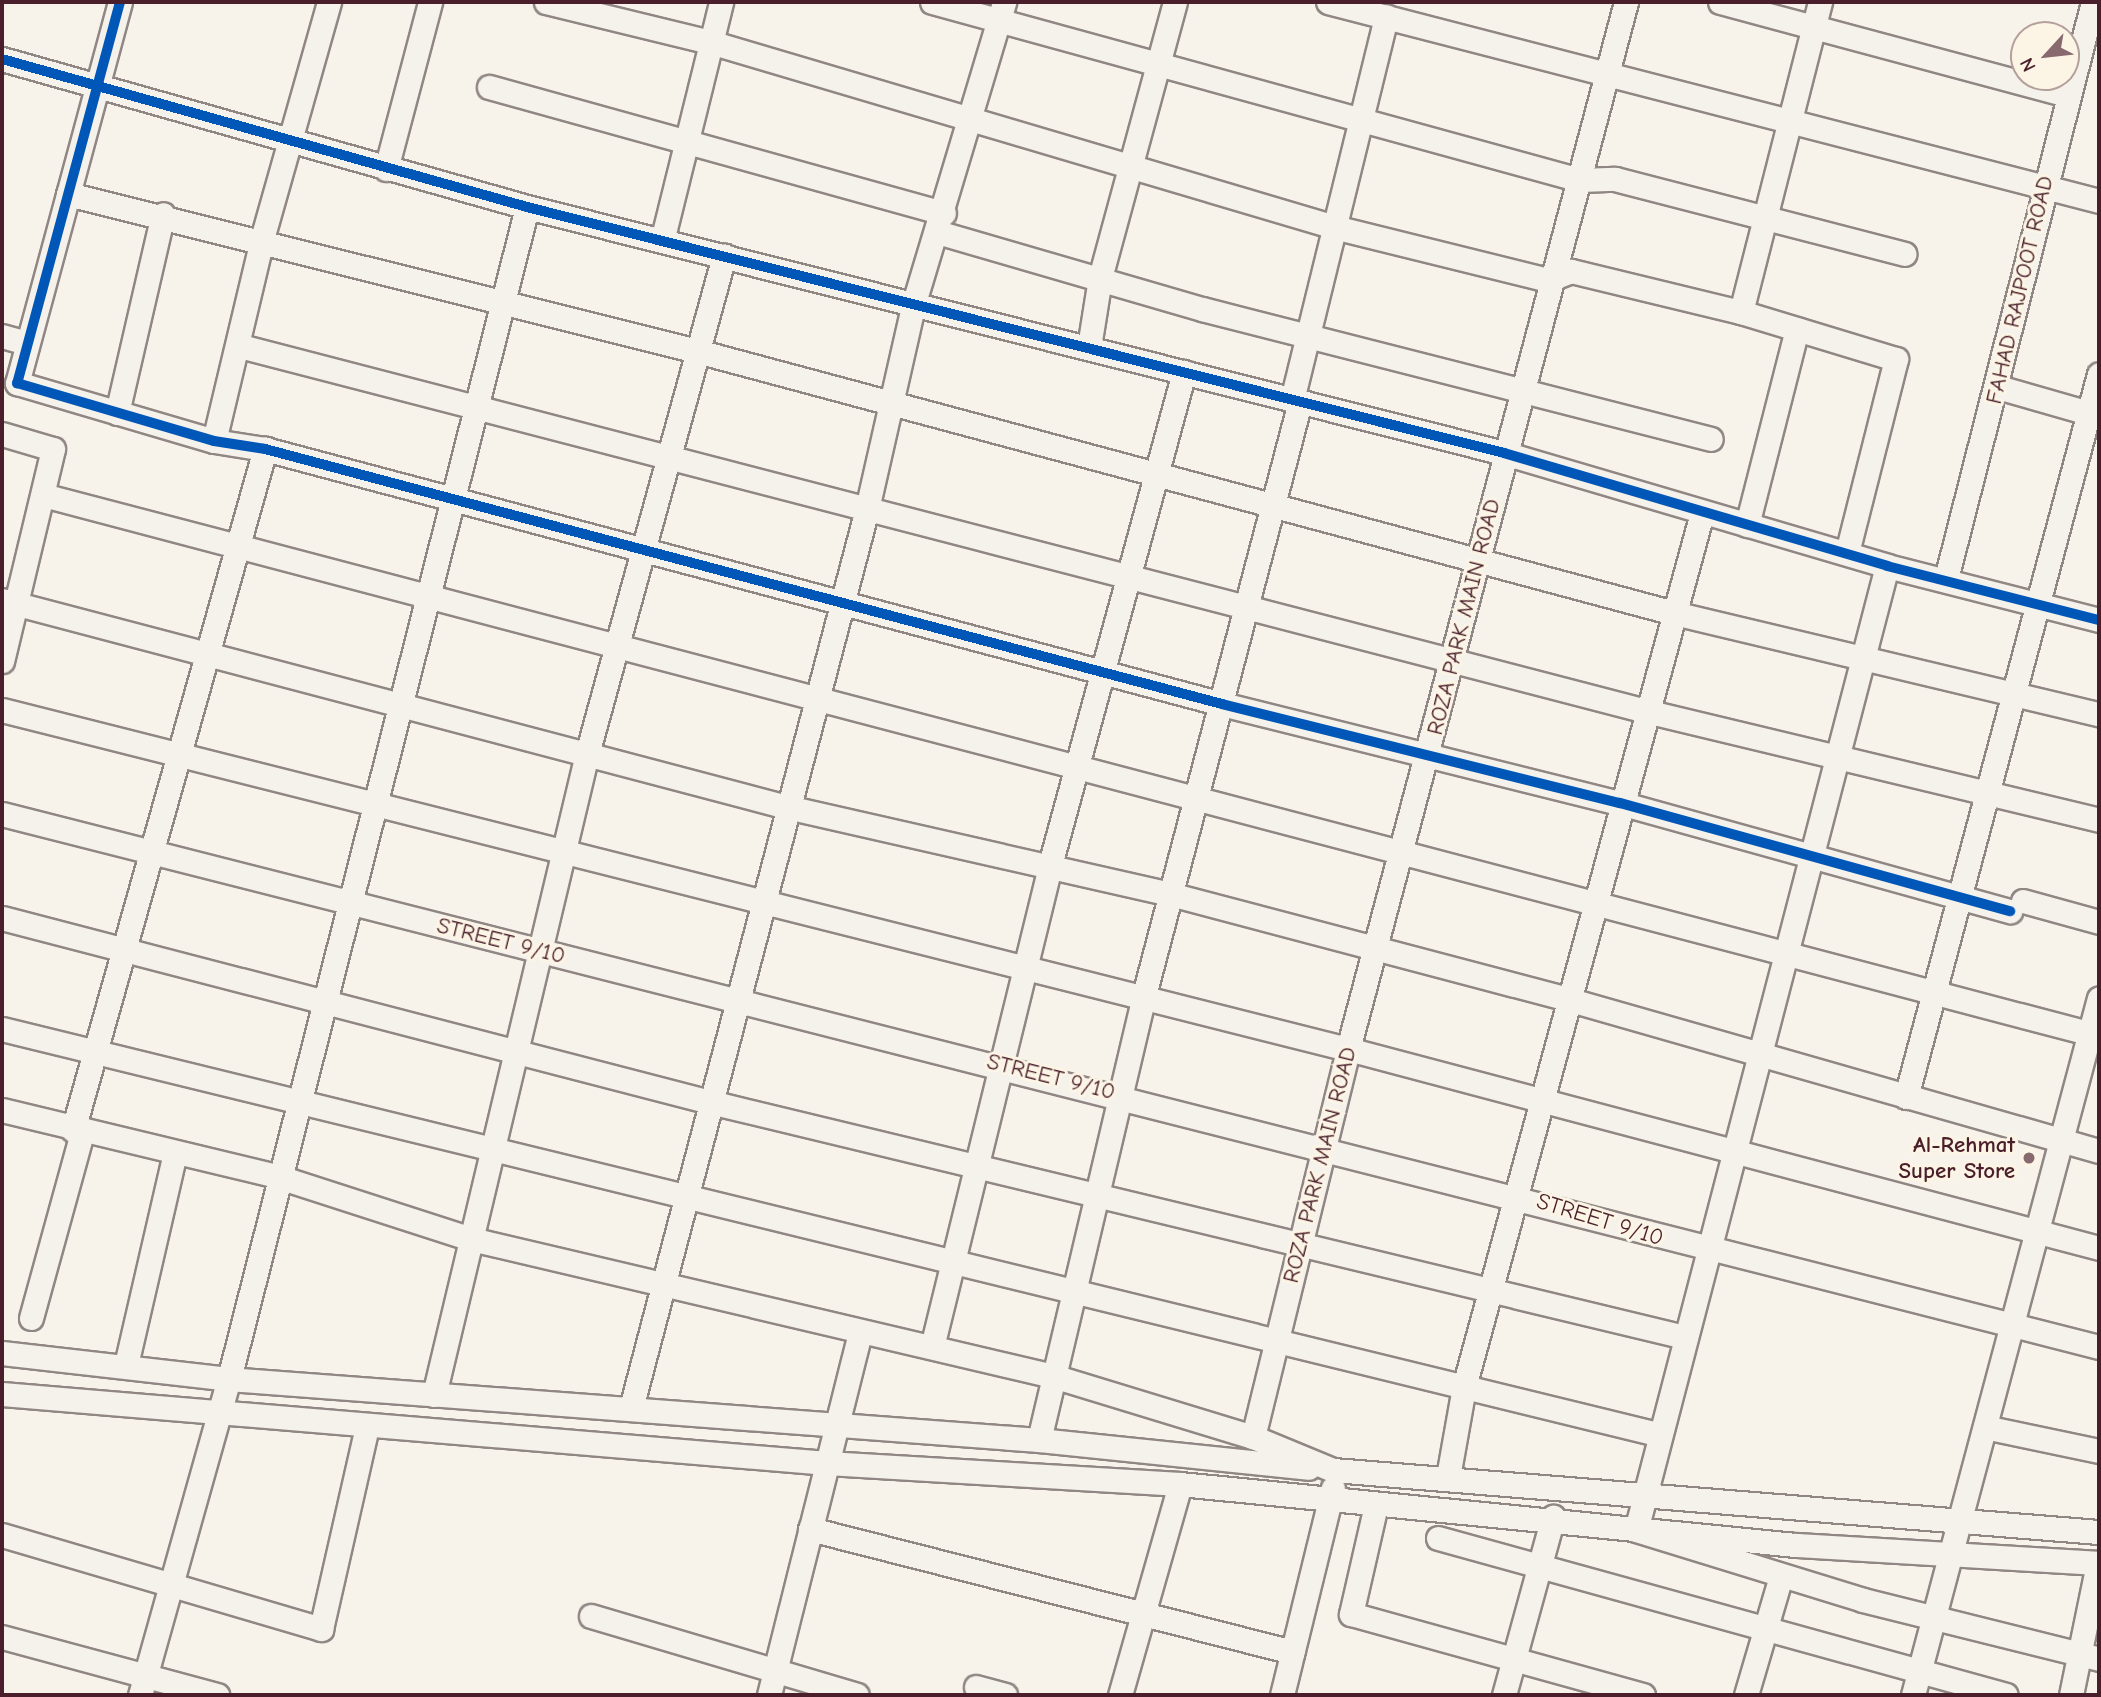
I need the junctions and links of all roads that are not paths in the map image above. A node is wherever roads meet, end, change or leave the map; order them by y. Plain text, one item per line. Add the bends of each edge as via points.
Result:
1 (120, 2) edge
2 (329, 2) edge
3 (430, 2) edge
4 (547, 2) edge
5 (721, 2) edge
6 (932, 2) edge
7 (1175, 2) edge
8 (1328, 2) edge
9 (1626, 2) edge
10 (1720, 2) edge
11 (1821, 2) edge
12 (2094, 2) edge
13 (1002, 11) edge
14 (1386, 16) junction
15 (1814, 27) junction
16 (710, 42) junction
17 (2, 59) edge
18 (1159, 65) junction
19 (1607, 74) junction
20 (99, 82) junction
21 (489, 87) dead end
22 (2066, 96) junction
23 (969, 119) junction
24 (1358, 119) junction
25 (1791, 122) junction
26 (293, 142) junction
27 (683, 145) junction
28 (386, 169) junction
29 (1132, 171) junction
30 (1580, 180) junction
31 (2045, 186) junction
32 (68, 194) junction
33 (2099, 201) edge
34 (527, 207) junction
35 (163, 214) junction
36 (1767, 217) junction
37 (941, 223) junction
38 (1338, 228) junction
39 (663, 237) junction
40 (261, 239) junction
41 (1904, 254) dead end
42 (724, 256) junction
43 (1100, 278) junction
44 (1548, 280) junction
45 (503, 302) junction
46 (913, 306) junction
47 (1741, 312) junction
48 (1797, 329) junction
49 (1311, 332) junction
50 (2, 336) edge
51 (27, 343) junction
52 (240, 346) junction
53 (1089, 347) junction
54 (697, 352) junction
55 (1184, 372) junction
56 (2099, 374) edge
57 (1998, 387) junction
58 (1522, 388) junction
59 (1296, 401) junction
60 (889, 404) junction
61 (477, 408) junction
62 (117, 413) junction
63 (2094, 414) edge
64 (2, 434) edge
65 (1711, 439) dead end
66 (214, 441) junction
67 (265, 449) junction
68 (1504, 453) junction
69 (667, 457) junction
70 (1156, 477) junction
71 (43, 495) junction
72 (454, 499) junction
73 (867, 509) junction
74 (1271, 509) junction
75 (1703, 513) junction
76 (1747, 525) junction
77 (237, 546) junction
78 (642, 549) junction
79 (1847, 553) junction
80 (1480, 563) junction
81 (1887, 566) junction
82 (1128, 577) junction
83 (1946, 579) junction
84 (429, 597) junction
85 (842, 602) junction
86 (2036, 602) junction
87 (10, 603) edge
88 (1248, 609) junction
89 (1674, 613) junction
90 (2099, 620) edge
91 (616, 646) junction
92 (207, 654) junction
93 (1862, 655) junction
94 (1454, 661) junction
95 (2, 662) edge
96 (1104, 671) junction
97 (2012, 693) junction
98 (816, 699) junction
99 (1222, 704) junction
100 (401, 705) junction
101 (2, 710) edge
102 (1650, 712) junction
103 (2099, 714) edge
104 (179, 752) junction
105 (587, 754) junction
106 (1837, 754) junction
107 (1429, 757) junction
108 (1080, 769) junction
109 (1985, 790) junction
110 (1197, 801) junction
111 (377, 802) junction
112 (1620, 803) junction
113 (788, 807) junction
114 (2, 814) edge
115 (2099, 820) edge
116 (151, 852) junction
117 (563, 853) junction
118 (1404, 854) junction
119 (1812, 859) junction
120 (1050, 865) junction
121 (1170, 894) junction
122 (1956, 897) junction
123 (762, 901) junction
124 (351, 902) junction
125 (1594, 904) junction
126 (2, 918) edge
127 (2099, 922) edge
128 (1375, 948) junction
129 (124, 950) junction
130 (540, 952) junction
131 (1786, 955) junction
132 (1028, 969) junction
133 (1932, 993) junction
134 (2099, 998) edge
135 (737, 999) junction
136 (1143, 999) junction
137 (1567, 999) junction
138 (326, 1003) junction
139 (2, 1029) edge
140 (2094, 1035) edge
141 (1348, 1049) junction
142 (95, 1052) junction
143 (513, 1052) junction
144 (1758, 1055) junction
145 (1004, 1065) junction
146 (1120, 1095) junction
147 (1906, 1097) junction
148 (301, 1102) junction
149 (710, 1102) junction
150 (1543, 1102) junction
151 (2, 1110) edge
152 (78, 1131) junction
153 (2061, 1142) junction
154 (1328, 1147) junction
155 (490, 1149) junction
156 (1734, 1150) junction
157 (2099, 1151) edge
158 (175, 1153) junction
159 (979, 1167) junction
160 (276, 1176) junction
161 (1517, 1194) junction
162 (686, 1196) junction
163 (1096, 1196) junction
164 (2037, 1233) junction
165 (471, 1239) junction
166 (1302, 1245) junction
167 (2099, 1248) edge
168 (1705, 1251) junction
169 (956, 1262) junction
170 (665, 1283) junction
171 (1073, 1291) junction
172 (1491, 1291) junction
173 (31, 1318) dead end
174 (2012, 1325) junction
175 (860, 1333) junction
176 (1684, 1337) junction
177 (1277, 1341) junction
178 (932, 1347) junction
179 (2099, 1347) edge
180 (2, 1353) edge
181 (126, 1365) junction
182 (1053, 1376) junction
183 (229, 1379) junction
184 (1464, 1387) junction
185 (2, 1394) edge
186 (435, 1395) junction
187 (631, 1408) junction
188 (219, 1411) junction
189 (836, 1425) junction
190 (367, 1426) junction
191 (1985, 1427) junction
192 (1657, 1434) junction
193 (1253, 1437) junction
194 (1038, 1440) junction
195 (2099, 1451) edge
196 (827, 1463) junction
197 (1333, 1470) junction
198 (1448, 1477) junction
199 (1180, 1484) junction
200 (1644, 1493) junction
201 (1333, 1500) junction
202 (1376, 1505) junction
203 (1553, 1517) junction
204 (1956, 1519) junction
205 (810, 1529) junction
206 (1636, 1530) junction
207 (2099, 1532) edge
208 (2, 1535) edge
209 (1438, 1538) dead end
210 (1948, 1553) junction
211 (2099, 1563) edge
212 (1536, 1565) junction
213 (1781, 1576) junction
214 (171, 1584) junction
215 (1142, 1615) junction
216 (592, 1616) dead end
217 (1934, 1619) junction
218 (1766, 1628) junction
219 (2, 1637) edge
220 (1293, 1652) junction
221 (1512, 1657) junction
222 (2091, 1657) edge
223 (1920, 1670) junction
224 (775, 1672) junction
225 (143, 1686) edge
226 (976, 1687) dead end
227 (217, 1695) edge
228 (769, 1695) edge
229 (857, 1695) edge
230 (1005, 1695) edge
231 (1120, 1695) edge
232 (1282, 1695) edge
233 (1504, 1695) edge
234 (1643, 1695) edge
235 (1746, 1695) edge
236 (1913, 1695) edge
237 (2006, 1695) edge
238 (2071, 1695) edge

1 - 20 street
2 - 26 street
3 - 28 street
4 - 16 street
5 - 16 street
6 - 13 street
7 - 18 street
8 - 14 street
9 - 19 street, ROZA PARK MAIN ROAD
10 - 15 street
11 - 15 street
12 - 22 street, FAHAD RAJPOOT ROAD
13 - 18 street
13 - 23 street
14 - 19 street
14 - 24 street
15 - 22 street
15 - 25 street
16 - 23 street
16 - 27 street
17 - 20 street
18 - 24 street
18 - 29 street
19 - 25 street
19 - 30 street, ROZA PARK MAIN ROAD
20 - 26 street
20 - 32 street
21 - 27 street
22 - 31 street, FAHAD RAJPOOT ROAD
23 - 29 street
23 - 37 street
24 - 30 street
24 - 38 street
25 - 31 street
25 - 36 street
26 - 28 street
26 - 40 street
27 - 37 street
27 - 39 street
28 - 34 street
29 - 38 street
29 - 43 street
30 - 36 street via 1615,179
30 - 44 street, ROZA PARK MAIN ROAD
31 - 33 street
31 - 57 street, FAHAD RAJPOOT ROAD
32 - 35 street
32 - 51 street
34 - 39 street
34 - 45 street
35 - 40 street
35 - 62 street
36 - 41 street
36 - 47 street
37 - 43 street
37 - 46 street
38 - 44 street
38 - 49 street
39 - 42 street
40 - 45 street
40 - 52 street
42 - 46 street
42 - 54 street
43 - 49 street
43 - 53 street
44 - 47 street via 1571,271
44 - 58 street, ROZA PARK MAIN ROAD
45 - 54 street
45 - 61 street
46 - 53 street
46 - 60 street
47 - 48 street
48 - 76 street
48 - 79 street via 1896,359
49 - 58 street
49 - 59 street
50 - 51 street
51 - 62 street via 17,383
52 - 61 street
52 - 66 street
53 - 55 street
54 - 60 street
54 - 69 street
55 - 59 street
55 - 70 street
56 - 63 street
57 - 63 street
57 - 83 street, FAHAD RAJPOOT ROAD
58 - 65 street
58 - 68 street, ROZA PARK MAIN ROAD
59 - 68 street
59 - 74 street
60 - 70 street
60 - 73 street
61 - 69 street
61 - 72 street
62 - 66 street
63 - 86 street
64 - 71 street via 53,449
66 - 67 street
67 - 72 street
67 - 77 street
68 - 75 street
68 - 80 street, ROZA PARK MAIN ROAD
69 - 73 street
69 - 78 street
70 - 74 street
70 - 82 street
71 - 77 street
71 - 87 street
72 - 78 street
72 - 84 street
73 - 82 street
73 - 85 street
74 - 80 street
74 - 88 street
75 - 76 street
75 - 89 street
76 - 79 street
77 - 84 street
77 - 92 street
78 - 85 street
78 - 91 street
79 - 81 street
80 - 89 street
80 - 94 street, ROZA PARK MAIN ROAD
81 - 83 street
81 - 93 street
82 - 88 street
82 - 96 street
83 - 86 street
84 - 91 street
84 - 100 street
85 - 96 street
85 - 98 street
86 - 90 street
86 - 97 street
87 - 92 street
87 - 95 street
88 - 94 street
88 - 99 street
89 - 93 street
89 - 102 street
91 - 98 street
91 - 105 street
92 - 100 street
92 - 104 street
93 - 97 street
93 - 106 street
94 - 102 street
94 - 107 street, ROZA PARK MAIN ROAD
96 - 99 street
96 - 108 street
97 - 103 street
97 - 109 street
98 - 108 street
98 - 113 street
99 - 107 street
99 - 110 street
100 - 105 street
100 - 111 street
101 - 104 street
102 - 106 street
102 - 112 street
104 - 111 street
104 - 116 street
105 - 113 street
105 - 117 street
106 - 109 street
106 - 119 street
107 - 112 street
107 - 118 street, ROZA PARK MAIN ROAD
108 - 110 street
108 - 120 street
109 - 115 street
109 - 122 street
110 - 118 street
110 - 121 street
111 - 117 street
111 - 124 street
112 - 119 street
112 - 125 street
113 - 120 street
113 - 123 street
114 - 116 street, STREET 9/10
116 - 124 street, STREET 9/10
116 - 129 street
117 - 123 street
117 - 130 street
118 - 125 street
118 - 128 street, ROZA PARK MAIN ROAD
119 - 122 street
119 - 131 street
120 - 121 street
120 - 132 street
121 - 128 street
121 - 136 street
122 - 127 street
122 - 133 street
123 - 132 street
123 - 135 street
124 - 130 street, STREET 9/10
124 - 138 street
125 - 131 street
125 - 137 street
126 - 129 street
128 - 137 street
128 - 141 street, ROZA PARK MAIN ROAD
129 - 138 street
129 - 142 street
130 - 135 street, STREET 9/10
130 - 143 street
131 - 133 street
131 - 144 street
132 - 136 street
132 - 145 street
133 - 140 street
133 - 147 street
134 - 140 street
135 - 145 street, STREET 9/10
135 - 149 street
136 - 141 street
136 - 146 street
137 - 144 street
137 - 150 street
138 - 143 street
138 - 148 street
139 - 142 street
140 - 153 street
141 - 150 street
141 - 154 street, ROZA PARK MAIN ROAD
142 - 148 street
142 - 152 street
143 - 149 street
143 - 155 street
144 - 147 street
144 - 156 street
145 - 146 street, STREET 9/10
145 - 159 street
146 - 154 street, STREET 9/10
146 - 163 street
147 - 153 street
148 - 155 street
148 - 160 street
149 - 159 street
149 - 162 street
150 - 156 street
150 - 161 street
151 - 152 street
152 - 158 street
152 - 173 street
153 - 157 street
153 - 164 street
154 - 161 street, STREET 9/10
154 - 166 street, ROZA PARK MAIN ROAD
155 - 162 street
155 - 165 street
156 - 164 street
156 - 168 street
158 - 160 street
158 - 181 street
159 - 163 street
159 - 169 street
160 - 165 street
160 - 183 street
161 - 168 street, STREET 9/10
161 - 172 street
162 - 169 street
162 - 170 street
163 - 166 street
163 - 171 street
164 - 167 street
164 - 174 street
165 - 170 street
165 - 186 street
166 - 172 street
166 - 177 street, ROZA PARK MAIN ROAD
168 - 174 street, STREET 9/10
168 - 176 street
169 - 171 street
169 - 178 street
170 - 175 street
170 - 187 street
171 - 177 street
171 - 182 street
172 - 176 street
172 - 184 street
174 - 179 street, STREET 9/10
174 - 191 street
175 - 178 street
175 - 189 street
176 - 192 street
177 - 184 street
177 - 193 street, ROZA PARK MAIN ROAD
178 - 182 street
180 - 181 street
181 - 183 street
182 - 193 street
182 - 194 street
183 - 186 street
183 - 188 street
184 - 192 street
184 - 198 street
185 - 188 street
186 - 187 street
187 - 189 street
188 - 190 street
188 - 214 street
189 - 194 street
189 - 196 street
190 - 196 street
190 - 214 street via 321,1629
191 - 195 street
191 - 204 street
192 - 200 street
193 - 197 street
194 - 197 street
196 - 199 street
196 - 205 street
197 - 198 street
197 - 201 street
198 - 200 street
199 - 201 street
199 - 215 street
200 - 204 street
200 - 206 street
201 - 202 street
201 - 220 street
202 - 203 street
202 - 221 street via 1351,1614
203 - 206 street
203 - 212 street
204 - 207 street
204 - 210 street
205 - 215 street
205 - 224 street
206 - 210 street
206 - 213 street
208 - 214 street
209 - 212 street
210 - 211 street
210 - 217 street
211 - 222 street
212 - 218 street
212 - 221 street
213 - 217 street
213 - 218 street
214 - 225 street
215 - 220 street
215 - 231 street
216 - 224 street
217 - 222 street
217 - 223 street
218 - 223 street
218 - 235 street
219 - 225 street
220 - 232 street
221 - 233 street
221 - 234 street
222 - 238 street
223 - 236 street
223 - 237 street
224 - 228 street
224 - 229 street
225 - 227 street
226 - 230 street

